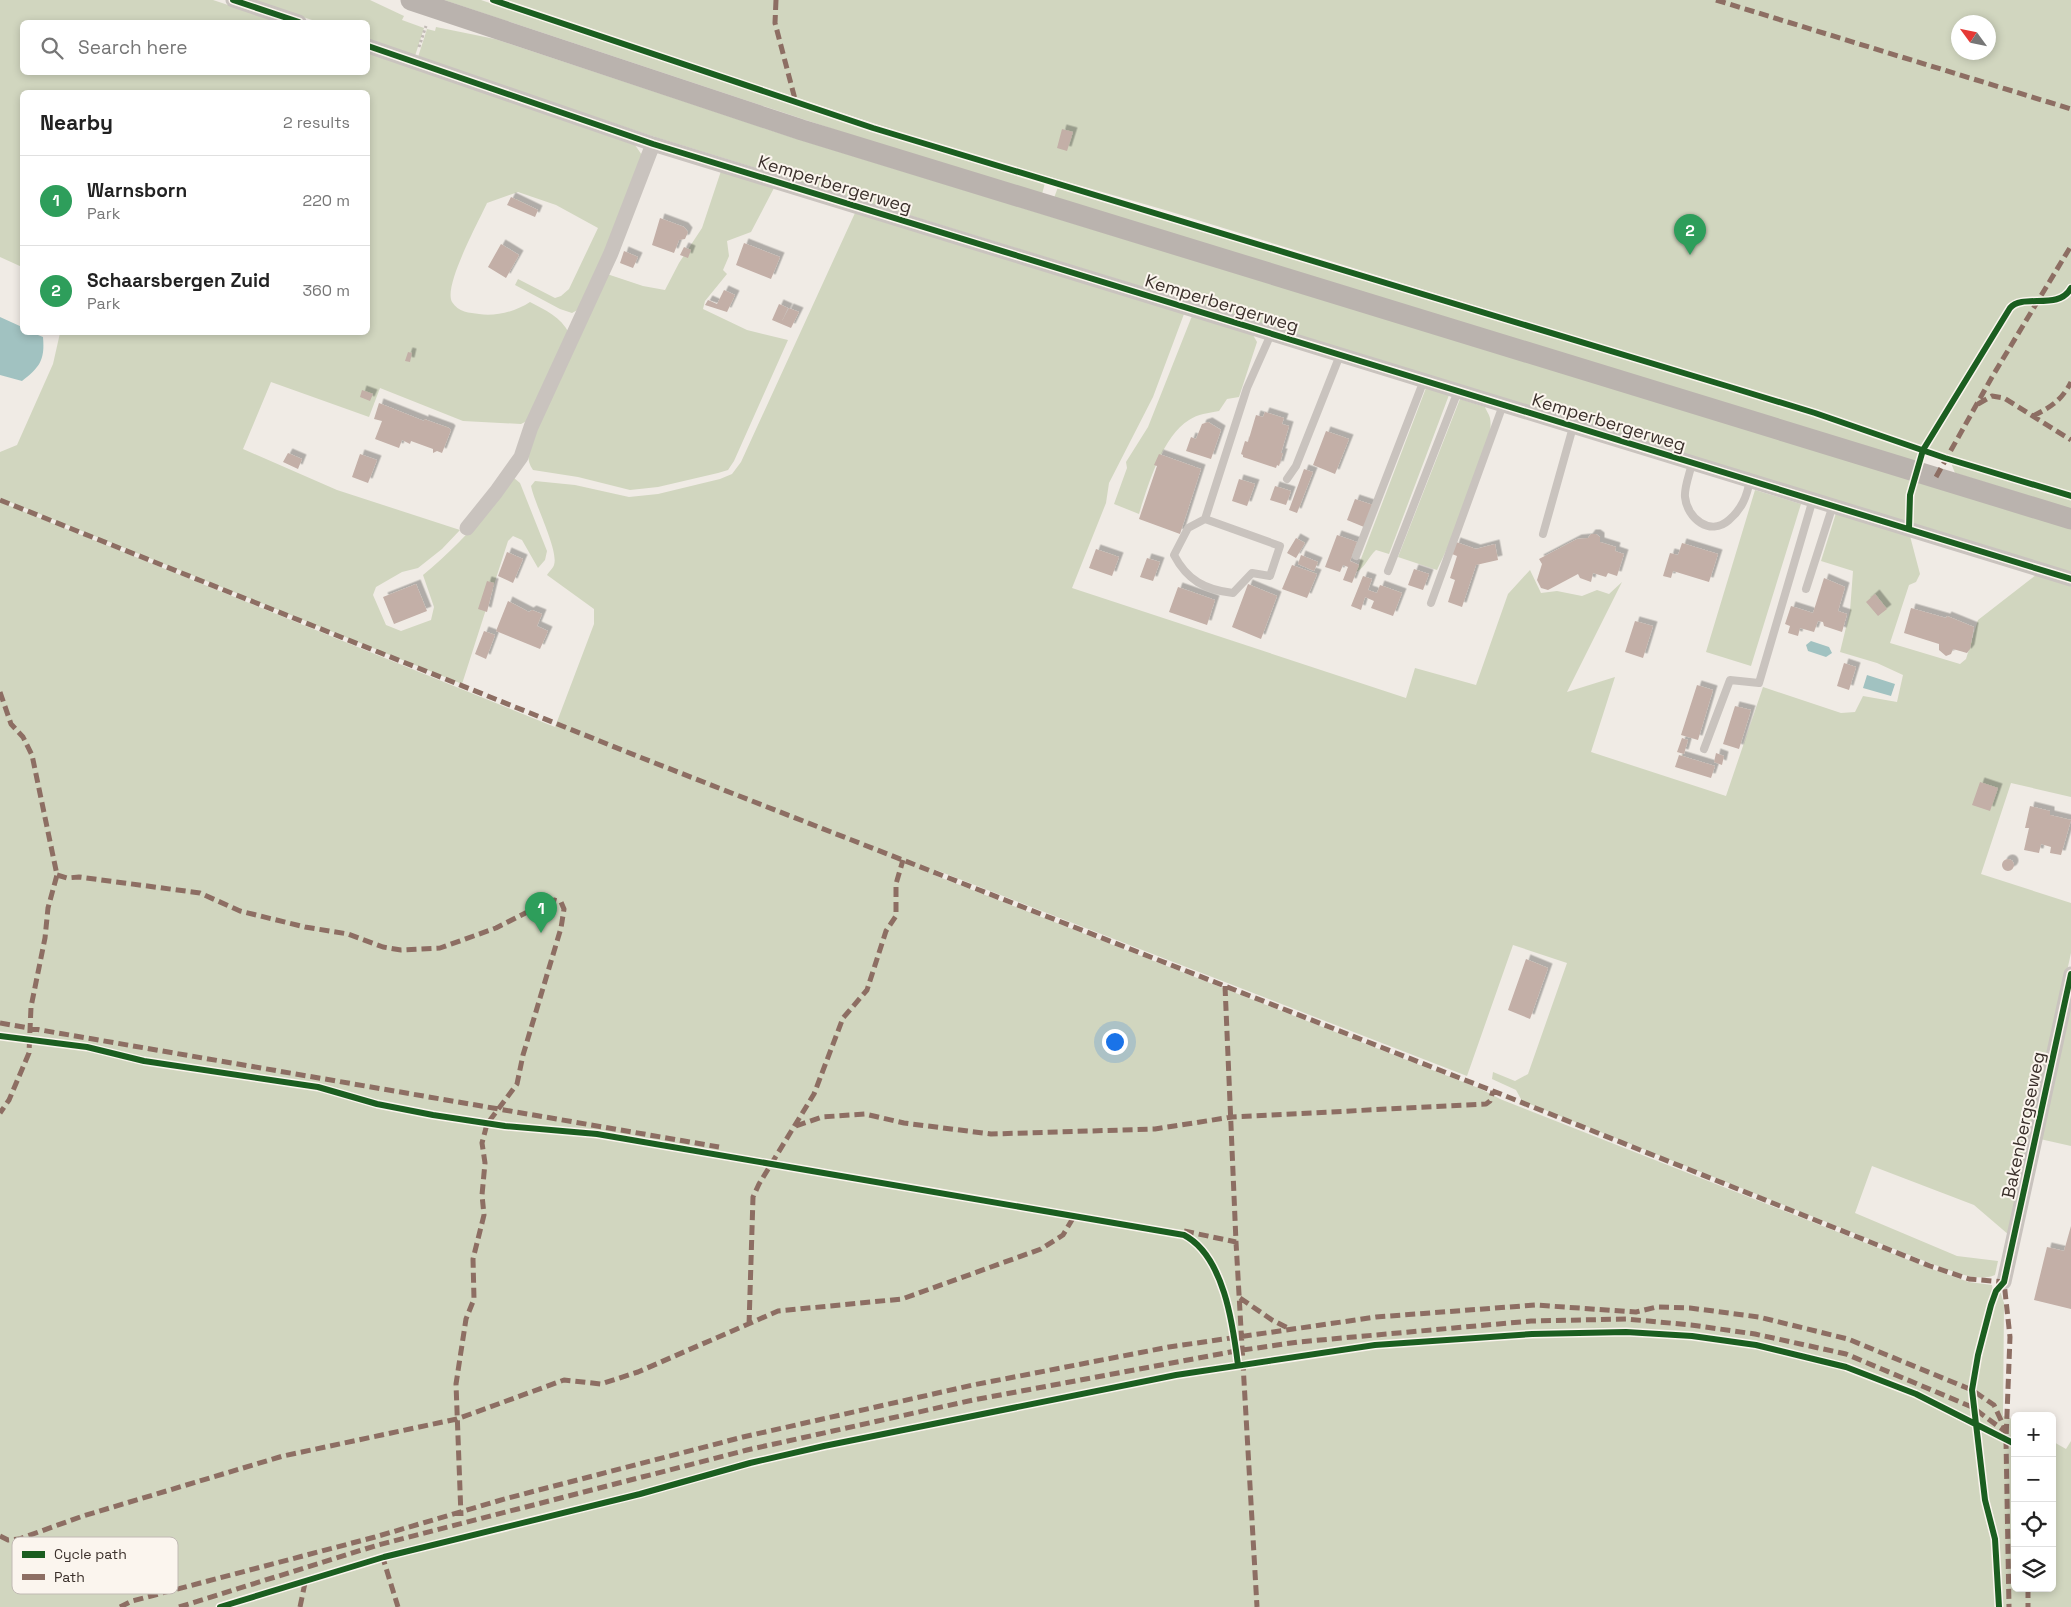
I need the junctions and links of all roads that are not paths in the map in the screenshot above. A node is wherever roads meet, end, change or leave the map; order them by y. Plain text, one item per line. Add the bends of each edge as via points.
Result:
1 (233, 0) edge
2 (411, 0) edge
3 (293, 20) edge
4 (370, 47) edge
5 (653, 144) junction
6 (1270, 334) junction
7 (1340, 355) junction
8 (1424, 380) junction
9 (1458, 391) junction
10 (1503, 405) junction
11 (1573, 426) junction
12 (1692, 462) junction
13 (1287, 479) dead end
14 (1750, 480) junction
15 (1813, 499) junction
16 (1833, 505) junction
17 (1205, 519) junction
18 (2071, 519) edge
19 (466, 528) dead end
20 (1543, 534) dead end
21 (1356, 556) dead end
22 (1388, 572) dead end
23 (2071, 579) edge
24 (1806, 589) dead end
25 (1431, 603) dead end
26 (1704, 749) dead end
27 (2071, 974) edge
28 (2004, 1282) dead end

1 - 3 street
2 - 18 main road via 802,130
4 - 5 street, Kemperbergerweg
5 - 6 street, Kemperbergerweg
5 - 19 street via 611,253 531,427 521,457
6 - 7 street, Kemperbergerweg
6 - 17 lane via 1247,388
7 - 8 street, Kemperbergerweg
7 - 13 lane via 1296,466
8 - 9 street, Kemperbergerweg
8 - 21 lane
9 - 10 street, Kemperbergerweg
9 - 22 lane
10 - 11 street, Kemperbergerweg
10 - 25 lane
11 - 12 street, Kemperbergerweg
11 - 20 lane
12 - 14 street, Kemperbergerweg
12 - 14 lane via 1684,496 1696,522 1705,525 1728,522 1745,500
14 - 15 street, Kemperbergerweg
15 - 16 street, Kemperbergerweg
15 - 26 lane via 1759,683 1730,680
16 - 23 street, Kemperbergerweg
16 - 24 lane
17 - 17 lane via 1188,528 1174,554 1182,571 1212,590 1233,593 1252,573 1270,576 1280,546
27 - 28 street, Bakenbergseweg

